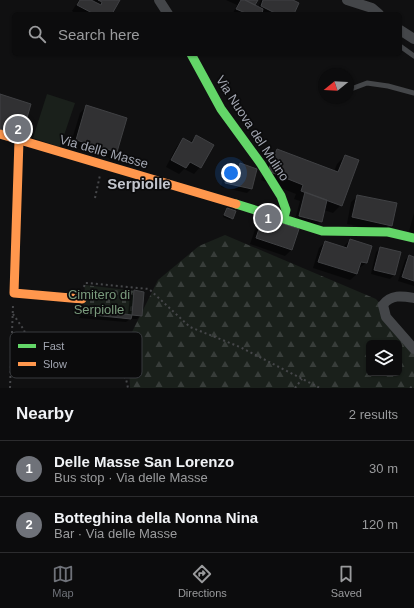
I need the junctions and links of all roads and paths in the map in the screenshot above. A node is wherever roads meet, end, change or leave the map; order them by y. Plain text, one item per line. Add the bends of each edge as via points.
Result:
1 (159, 0) edge
2 (347, 0) edge
3 (167, 12) edge
4 (377, 12) edge
5 (402, 31) edge
6 (414, 39) edge
7 (402, 47) edge
8 (192, 56) edge
9 (414, 56) edge
10 (354, 88) edge
11 (414, 93) edge
12 (0, 134) edge
13 (19, 140) junction
14 (99, 177) dead end
15 (95, 198) dead end
16 (284, 218) junction
17 (414, 238) edge
18 (14, 293) junction
19 (414, 298) edge
20 (82, 299) joint
21 (13, 314) junction
22 (12, 332) edge
23 (25, 332) edge
24 (414, 349) edge
25 (10, 378) edge
26 (125, 378) edge
27 (302, 379) junction
28 (414, 385) edge
29 (10, 388) edge
30 (128, 388) edge
31 (295, 388) edge
32 (320, 388) edge
33 (410, 388) edge

1 - 3 street
2 - 4 street
5 - 6 street
7 - 9 lane
8 - 16 street, Via Nuova del Mulino via 221,109 281,196 286,210
10 - 11 lane via 367,83
12 - 13 street, Via delle Masse
13 - 16 street, Via delle Masse
13 - 18 street
14 - 15 path
16 - 17 street, Via delle Masse via 322,231 388,232
18 - 20 street
18 - 21 path
19 - 24 street via 397,296 388,299 383,305 386,317
20 - 27 path via 85,283 149,289 190,327 240,347
21 - 22 path
21 - 23 path
25 - 29 path
26 - 30 path
27 - 31 path
27 - 32 path
28 - 33 path

